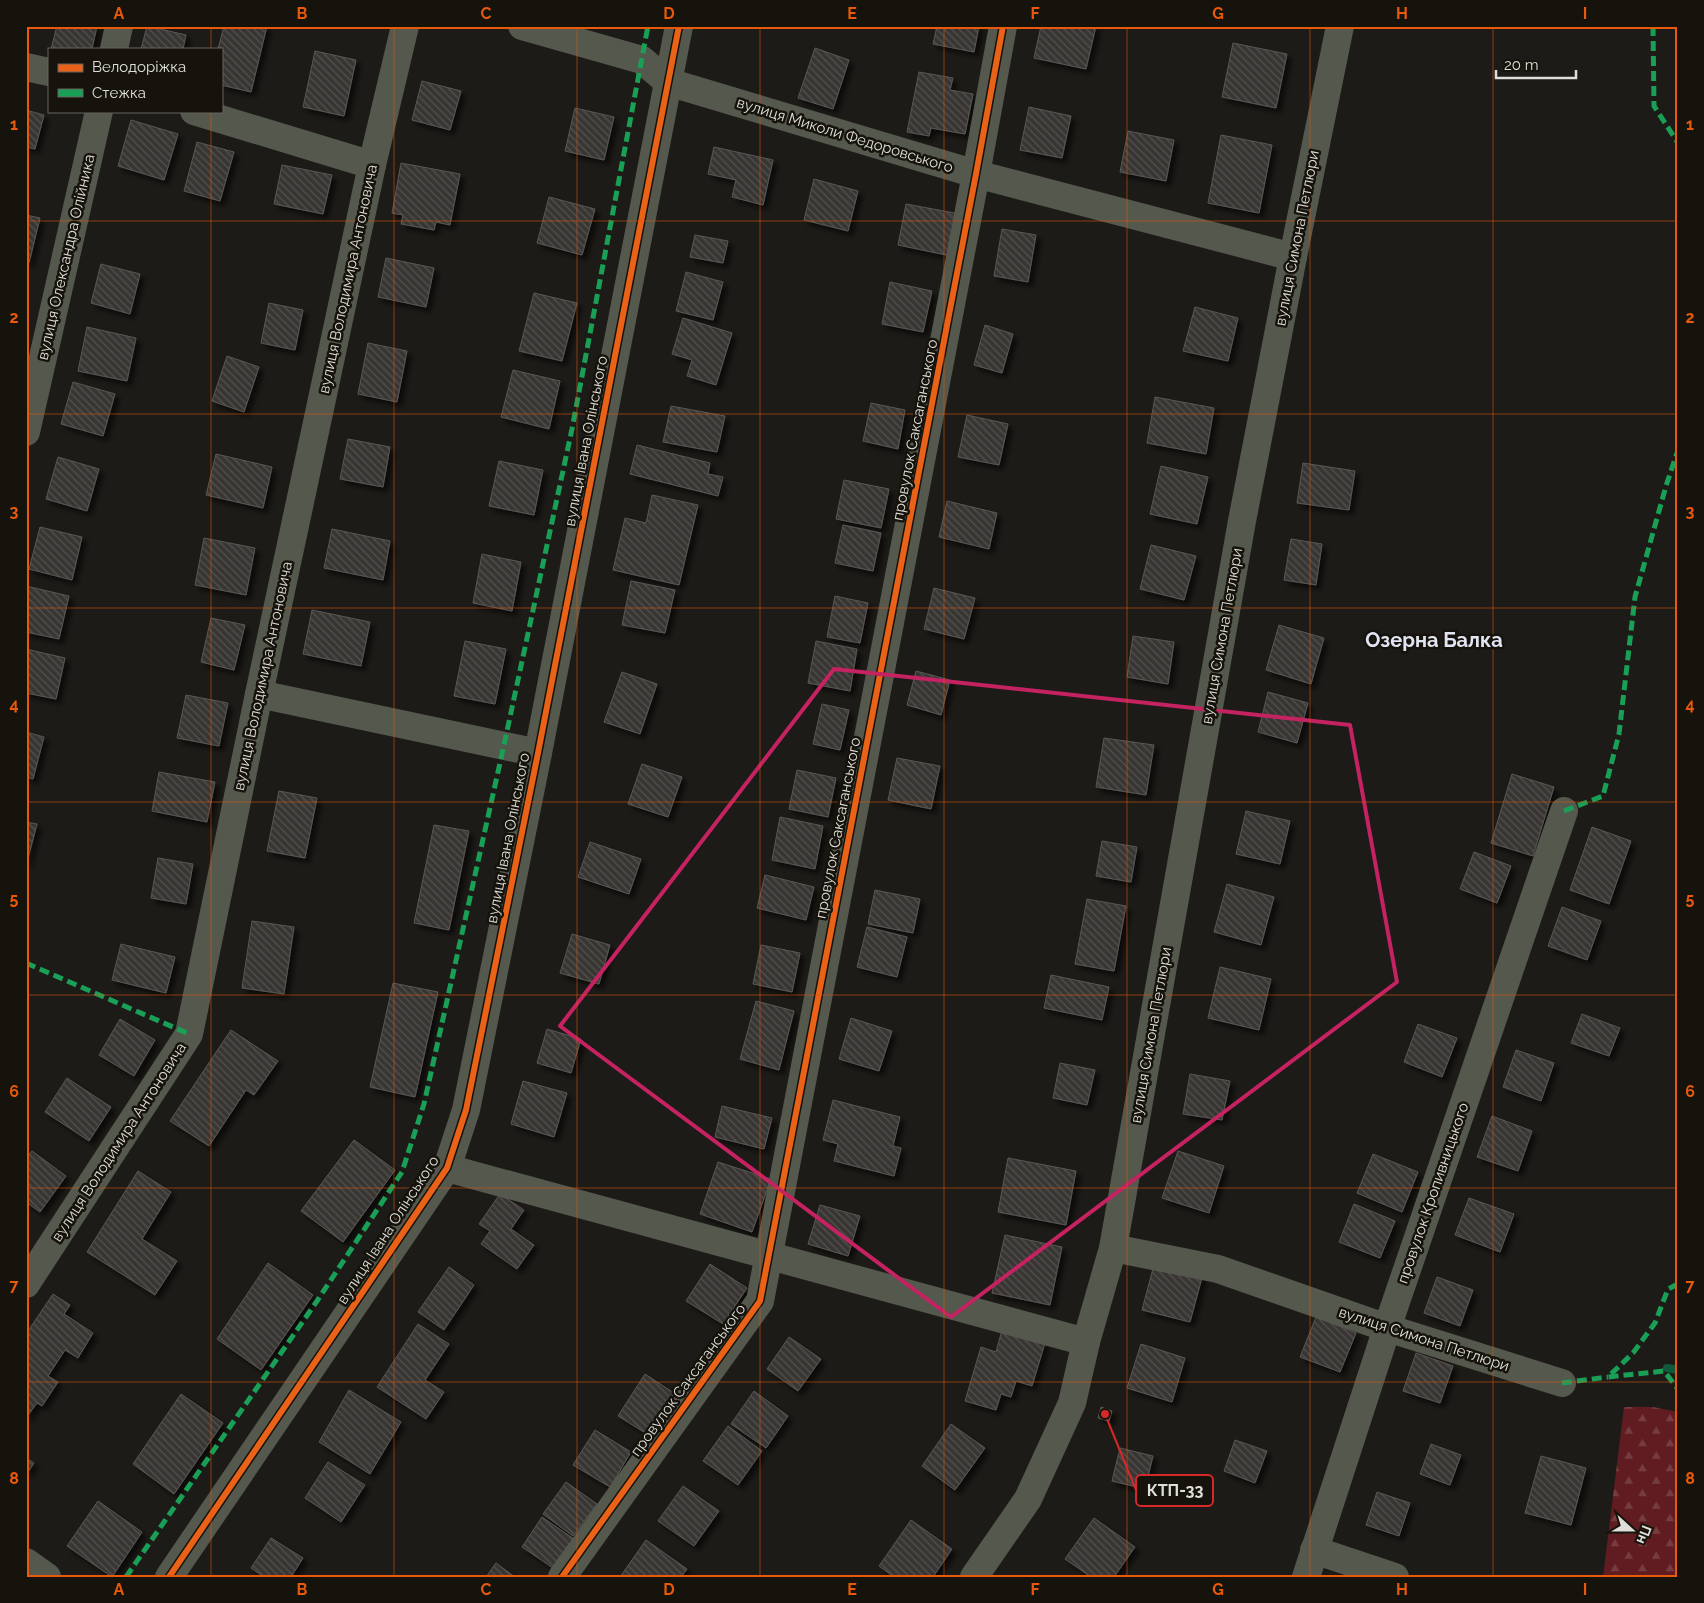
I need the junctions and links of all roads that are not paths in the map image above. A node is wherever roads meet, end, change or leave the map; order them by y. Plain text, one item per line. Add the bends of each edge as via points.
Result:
1 (119, 26) edge
2 (405, 26) edge
3 (522, 26) edge
4 (679, 26) edge
5 (1003, 26) edge
6 (1340, 26) edge
7 (114, 48) edge
8 (26, 67) edge
9 (48, 72) edge
10 (668, 82) junction
11 (99, 112) edge
12 (197, 112) edge
13 (372, 165) junction
14 (976, 174) junction
15 (1292, 256) junction
16 (26, 432) edge
17 (259, 694) junction
18 (538, 753) junction
19 (1564, 810) dead end
20 (447, 1168) junction
21 (1113, 1248) junction
22 (769, 1256) junction
23 (26, 1284) edge
24 (1387, 1328) junction
25 (1086, 1342) junction
26 (1562, 1383) dead end
27 (1314, 1550) junction
28 (26, 1562) edge
29 (47, 1577) edge
30 (169, 1577) edge
31 (562, 1577) edge
32 (974, 1577) edge
33 (1306, 1577) edge
34 (1395, 1577) edge

1 - 7 street
2 - 13 street, вулиця Володимира Антоновича
3 - 10 street, вулиця Миколи Федоровського via 642,60
4 - 10 street, вулиця Івана Олінського
5 - 14 street, провулок Саксаганського
6 - 15 street, вулиця Симона Петлюри
8 - 9 street
10 - 14 street, вулиця Миколи Федоровського
10 - 18 street, вулиця Івана Олінського
11 - 16 street, вулиця Олександра Олійника
12 - 13 street
13 - 17 street, вулиця Володимира Антоновича
14 - 15 street, вулиця Миколи Федоровського
14 - 22 street, провулок Саксаганського
15 - 21 street, вулиця Симона Петлюри
17 - 18 street
17 - 23 street, вулиця Володимира Антоновича via 189,1034
18 - 20 street, вулиця Івана Олінського via 466,1110
19 - 24 street, провулок Кропивницького
20 - 22 street
20 - 30 street, вулиця Івана Олінського
21 - 24 street, вулиця Симона Петлюри via 1218,1269
21 - 25 street, вулиця Симона Петлюри
22 - 25 street
22 - 31 street, провулок Саксаганського via 760,1301
24 - 26 street, вулиця Симона Петлюри
24 - 27 street, провулок Кропивницького
25 - 32 street, вулиця Симона Петлюри via 1072,1403 1028,1499
27 - 33 street, провулок Кропивницького
27 - 34 street
28 - 29 street

